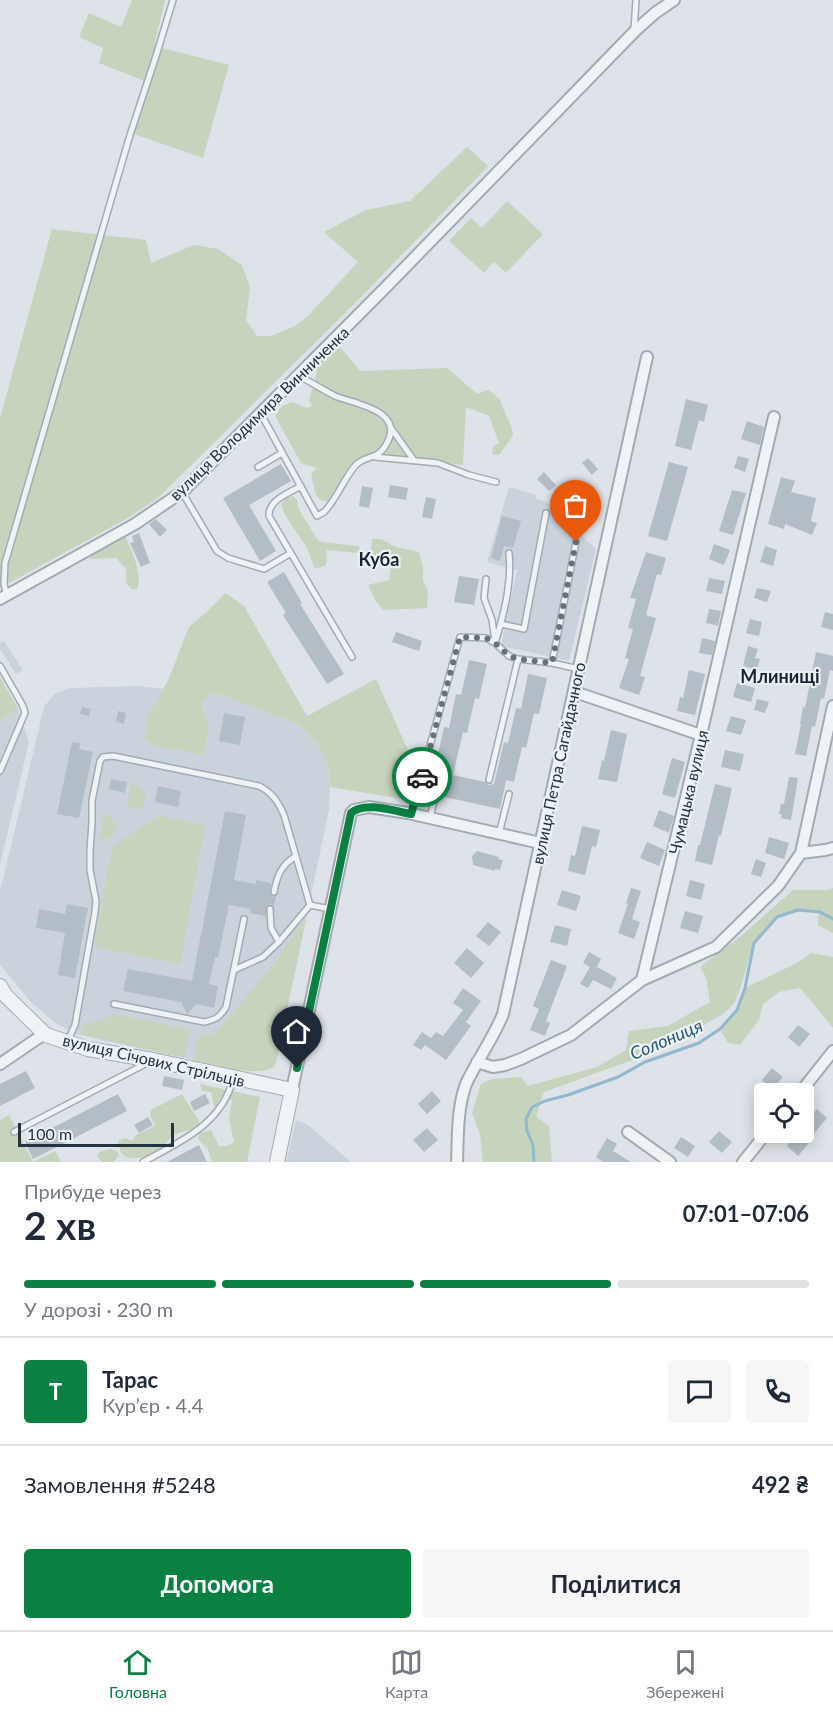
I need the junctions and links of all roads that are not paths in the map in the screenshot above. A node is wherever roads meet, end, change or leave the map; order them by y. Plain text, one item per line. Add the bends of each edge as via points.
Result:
1 (173, 0) edge
2 (636, 0) edge
3 (674, 0) edge
4 (634, 31) junction
5 (647, 357) dead end
6 (298, 375) junction
7 (261, 414) junction
8 (774, 417) dead end
9 (390, 427) junction
10 (282, 453) junction
11 (375, 457) junction
12 (413, 459) junction
13 (258, 467) dead end
14 (496, 482) dead end
15 (301, 486) junction
16 (182, 492) junction
17 (546, 513) dead end
18 (576, 542) dead end
19 (291, 553) junction
20 (509, 553) dead end
21 (486, 579) dead end
22 (3, 598) edge
23 (501, 624) junction
24 (495, 643) junction
25 (352, 657) dead end
26 (518, 659) junction
27 (552, 663) junction
28 (0, 666) edge
29 (579, 669) junction
30 (575, 692) junction
31 (833, 706) edge
32 (701, 735) junction
33 (441, 770) dead end
34 (0, 771) edge
35 (489, 780) dead end
36 (509, 794) dead end
37 (411, 814) junction
38 (430, 818) junction
39 (499, 834) junction
40 (540, 843) junction
41 (833, 848) edge
42 (801, 853) junction
43 (296, 856) junction
44 (274, 892) dead end
45 (310, 905) junction
46 (270, 909) dead end
47 (330, 909) junction
48 (244, 919) dead end
49 (279, 942) junction
50 (234, 970) junction
51 (642, 981) junction
52 (2, 994) edge
53 (114, 1004) dead end
54 (44, 1034) junction
55 (67, 1042) junction
56 (833, 1051) edge
57 (153, 1060) junction
58 (477, 1062) junction
59 (0, 1064) edge
60 (233, 1078) junction
61 (808, 1083) edge
62 (292, 1090) junction
63 (14, 1132) dead end
64 (628, 1132) dead end
65 (759, 1143) edge
66 (143, 1162) edge
67 (277, 1162) edge
68 (457, 1162) edge
69 (670, 1162) edge
70 (744, 1162) edge

1 - 22 lane via 4,563
2 - 4 lane
3 - 4 street, вулиця Володимира Винниченка
4 - 6 street, вулиця Володимира Винниченка
5 - 29 street, вулиця Петра Сагайдачного
6 - 7 street, вулиця Володимира Винниченка
6 - 9 lane via 332,394 377,410
7 - 10 lane
7 - 16 street, вулиця Володимира Винниченка
8 - 32 street, Чумацька вулиця
9 - 11 lane via 387,444
9 - 12 lane
10 - 13 lane
10 - 15 lane
11 - 12 lane
11 - 15 lane via 357,464 328,508 317,516
12 - 14 lane
15 - 19 lane via 276,500 268,510
16 - 19 lane via 217,551 228,558 264,569
16 - 22 street, вулиця Володимира Винниченка via 135,524
17 - 23 lane via 524,629
18 - 27 lane
19 - 25 lane
20 - 23 lane via 510,573
21 - 24 lane via 484,598
23 - 24 lane
24 - 26 lane
24 - 37 lane via 486,638 460,637
26 - 27 lane
26 - 35 lane
27 - 29 lane
28 - 34 lane via 25,713
29 - 30 street, вулиця Петра Сагайдачного
30 - 32 street
30 - 40 street, вулиця Петра Сагайдачного
31 - 42 street
32 - 51 street, Чумацька вулиця
33 - 38 lane
36 - 39 lane
37 - 38 street
37 - 47 street via 369,807 351,813
38 - 39 street
39 - 40 street
40 - 58 street, вулиця Петра Сагайдачного via 503,1014
41 - 42 street
42 - 51 street via 778,886 716,947
43 - 44 lane via 279,873
43 - 45 lane
43 - 55 lane via 278,801 259,786 103,757 92,801 90,870 95,912 75,1025
45 - 47 lane
45 - 49 lane
46 - 49 lane via 271,928
47 - 62 street
48 - 50 lane
49 - 50 lane via 262,957
50 - 53 lane via 226,1007 214,1020 204,1022
51 - 58 street via 571,1035 505,1065 493,1067
52 - 54 street, вулиця Січових Стрільців
54 - 55 street, вулиця Січових Стрільців
54 - 59 street
55 - 57 street, вулиця Січових Стрільців
56 - 61 street
57 - 60 street, вулиця Січових Стрільців
57 - 63 lane
58 - 68 street, вулиця Петра Сагайдачного via 462,1099
60 - 62 street, вулиця Січових Стрільців
60 - 66 lane via 226,1098 208,1122
62 - 67 street
64 - 69 street
65 - 70 street

